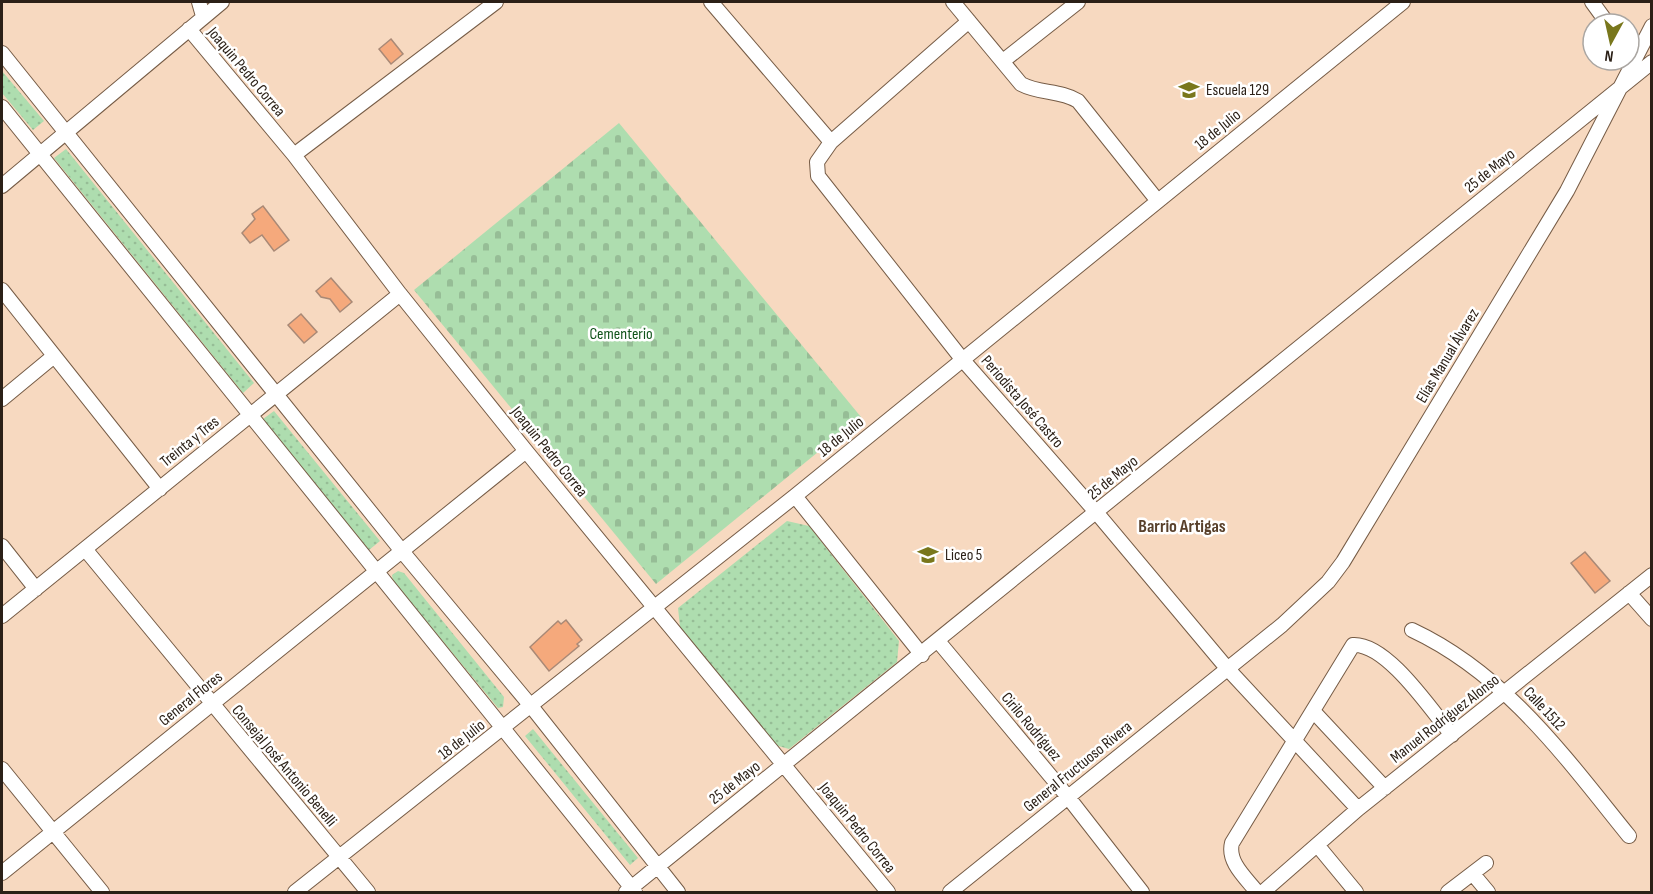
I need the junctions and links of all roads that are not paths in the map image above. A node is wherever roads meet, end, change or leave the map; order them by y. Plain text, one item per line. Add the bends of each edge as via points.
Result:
1 (199, 2) edge
2 (222, 2) edge
3 (496, 2) edge
4 (711, 2) edge
5 (954, 2) edge
6 (1078, 2) edge
7 (1403, 2) edge
8 (203, 16) junction
9 (969, 21) junction
10 (1652, 26) edge
11 (189, 29) junction
12 (2, 53) edge
13 (1641, 56) edge
14 (1003, 61) junction
15 (1631, 72) edge
16 (1620, 87) junction
17 (2, 106) edge
18 (66, 132) junction
19 (831, 142) junction
20 (40, 152) junction
21 (294, 155) junction
22 (2, 186) edge
23 (1157, 200) junction
24 (2, 290) edge
25 (400, 294) junction
26 (54, 356) junction
27 (962, 359) junction
28 (275, 394) junction
29 (2, 399) edge
30 (249, 416) junction
31 (526, 451) junction
32 (160, 489) junction
33 (795, 496) junction
34 (1096, 512) junction
35 (2, 546) edge
36 (85, 549) junction
37 (400, 550) junction
38 (376, 570) junction
39 (1652, 575) edge
40 (36, 589) junction
41 (1629, 593) junction
42 (655, 608) junction
43 (2, 616) edge
44 (1652, 619) edge
45 (1412, 630) dead end
46 (938, 641) junction
47 (922, 655) junction
48 (1226, 668) junction
49 (1506, 692) junction
50 (211, 705) junction
51 (531, 706) junction
52 (1314, 712) junction
53 (503, 729) junction
54 (1452, 735) junction
55 (1296, 743) junction
56 (784, 766) junction
57 (2, 769) edge
58 (1385, 788) junction
59 (1068, 797) junction
60 (1358, 809) junction
61 (52, 832) junction
62 (1629, 836) dead end
63 (1317, 846) junction
64 (339, 856) junction
65 (1486, 863) dead end
66 (657, 866) junction
67 (2, 873) edge
68 (1473, 874) junction
69 (631, 891) edge
70 (102, 892) edge
71 (295, 892) edge
72 (369, 892) edge
73 (678, 892) edge
74 (888, 892) edge
75 (950, 892) edge
76 (1142, 892) edge
77 (1257, 892) edge
78 (1263, 892) edge
79 (1356, 892) edge
80 (1448, 892) edge
81 (1488, 892) edge

1 - 8 street, Joaquin Pedro Correa
2 - 8 street
3 - 21 street
4 - 19 street
5 - 9 street
6 - 14 street
7 - 23 street, 18 de Julio
8 - 11 street
9 - 14 street
9 - 19 street
10 - 13 street, Elías Manual Álvarez
11 - 18 street
11 - 21 street, Joaquin Pedro Correa
12 - 18 street
14 - 23 street via 1027,88 1068,95 1078,101
15 - 16 street, Elías Manual Álvarez
16 - 34 street, 25 de Mayo
16 - 48 street, Elías Manual Álvarez via 1567,191 1343,562 1307,603
17 - 20 street
18 - 20 street
18 - 28 street
19 - 27 street, Periodista José Castro via 817,162 818,176
20 - 22 street
20 - 30 street
21 - 25 street, Joaquin Pedro Correa
23 - 27 street, 18 de Julio
24 - 26 street
25 - 28 street, Treinta y Tres
25 - 31 street, Joaquin Pedro Correa
26 - 29 street
26 - 32 street
27 - 33 street, 18 de Julio
27 - 34 street, Periodista José Castro
28 - 30 street, Treinta y Tres
28 - 37 street
30 - 32 street, Treinta y Tres
30 - 38 street
31 - 37 street, General Flores
31 - 42 street, Joaquin Pedro Correa
32 - 36 street, Treinta y Tres
33 - 42 street, 18 de Julio
33 - 47 street
34 - 46 street, 25 de Mayo
34 - 48 street, Periodista José Castro
35 - 40 street
36 - 40 street, Treinta y Tres
36 - 50 street, Consejal José Antonio Benelli
37 - 38 street, General Flores
37 - 51 street
38 - 50 street, General Flores
38 - 53 street
39 - 41 street, Manuel Rodríguez Alonso
40 - 43 street, Treinta y Tres
41 - 44 street
41 - 49 street, Manuel Rodríguez Alonso
42 - 51 street, 18 de Julio
42 - 56 street, Joaquin Pedro Correa
45 - 49 street, Calle 1512 via 1435,640
46 - 47 street, 25 de Mayo
46 - 59 street, Cirilo Rodríguez
47 - 56 street, 25 de Mayo
48 - 55 street, Periodista José Castro
48 - 59 street, General Fructuoso Rivera
49 - 54 street, Manuel Rodríguez Alonso
49 - 62 street, Calle 1512 via 1535,720
50 - 61 street, General Flores
50 - 64 street, Consejal José Antonio Benelli
51 - 53 street, 18 de Julio
51 - 66 street
52 - 54 street via 1353,645 1364,645 1388,660
52 - 55 street
52 - 58 street
53 - 64 street, 18 de Julio
53 - 69 street
54 - 58 street, Manuel Rodríguez Alonso
55 - 60 street, Periodista José Castro
55 - 77 street via 1230,850 1233,861
56 - 66 street, 25 de Mayo
56 - 74 street, Joaquin Pedro Correa
57 - 61 street
58 - 60 street, Manuel Rodríguez Alonso
59 - 75 street, General Fructuoso Rivera
59 - 76 street, Cirilo Rodríguez
60 - 63 street, Manuel Rodríguez Alonso
61 - 67 street, General Flores
61 - 70 street
63 - 78 street, Manuel Rodríguez Alonso
63 - 79 street
64 - 71 street, 18 de Julio
64 - 72 street, Consejal José Antonio Benelli
65 - 68 street
66 - 69 street, 25 de Mayo
66 - 73 street
68 - 80 street
68 - 81 street

